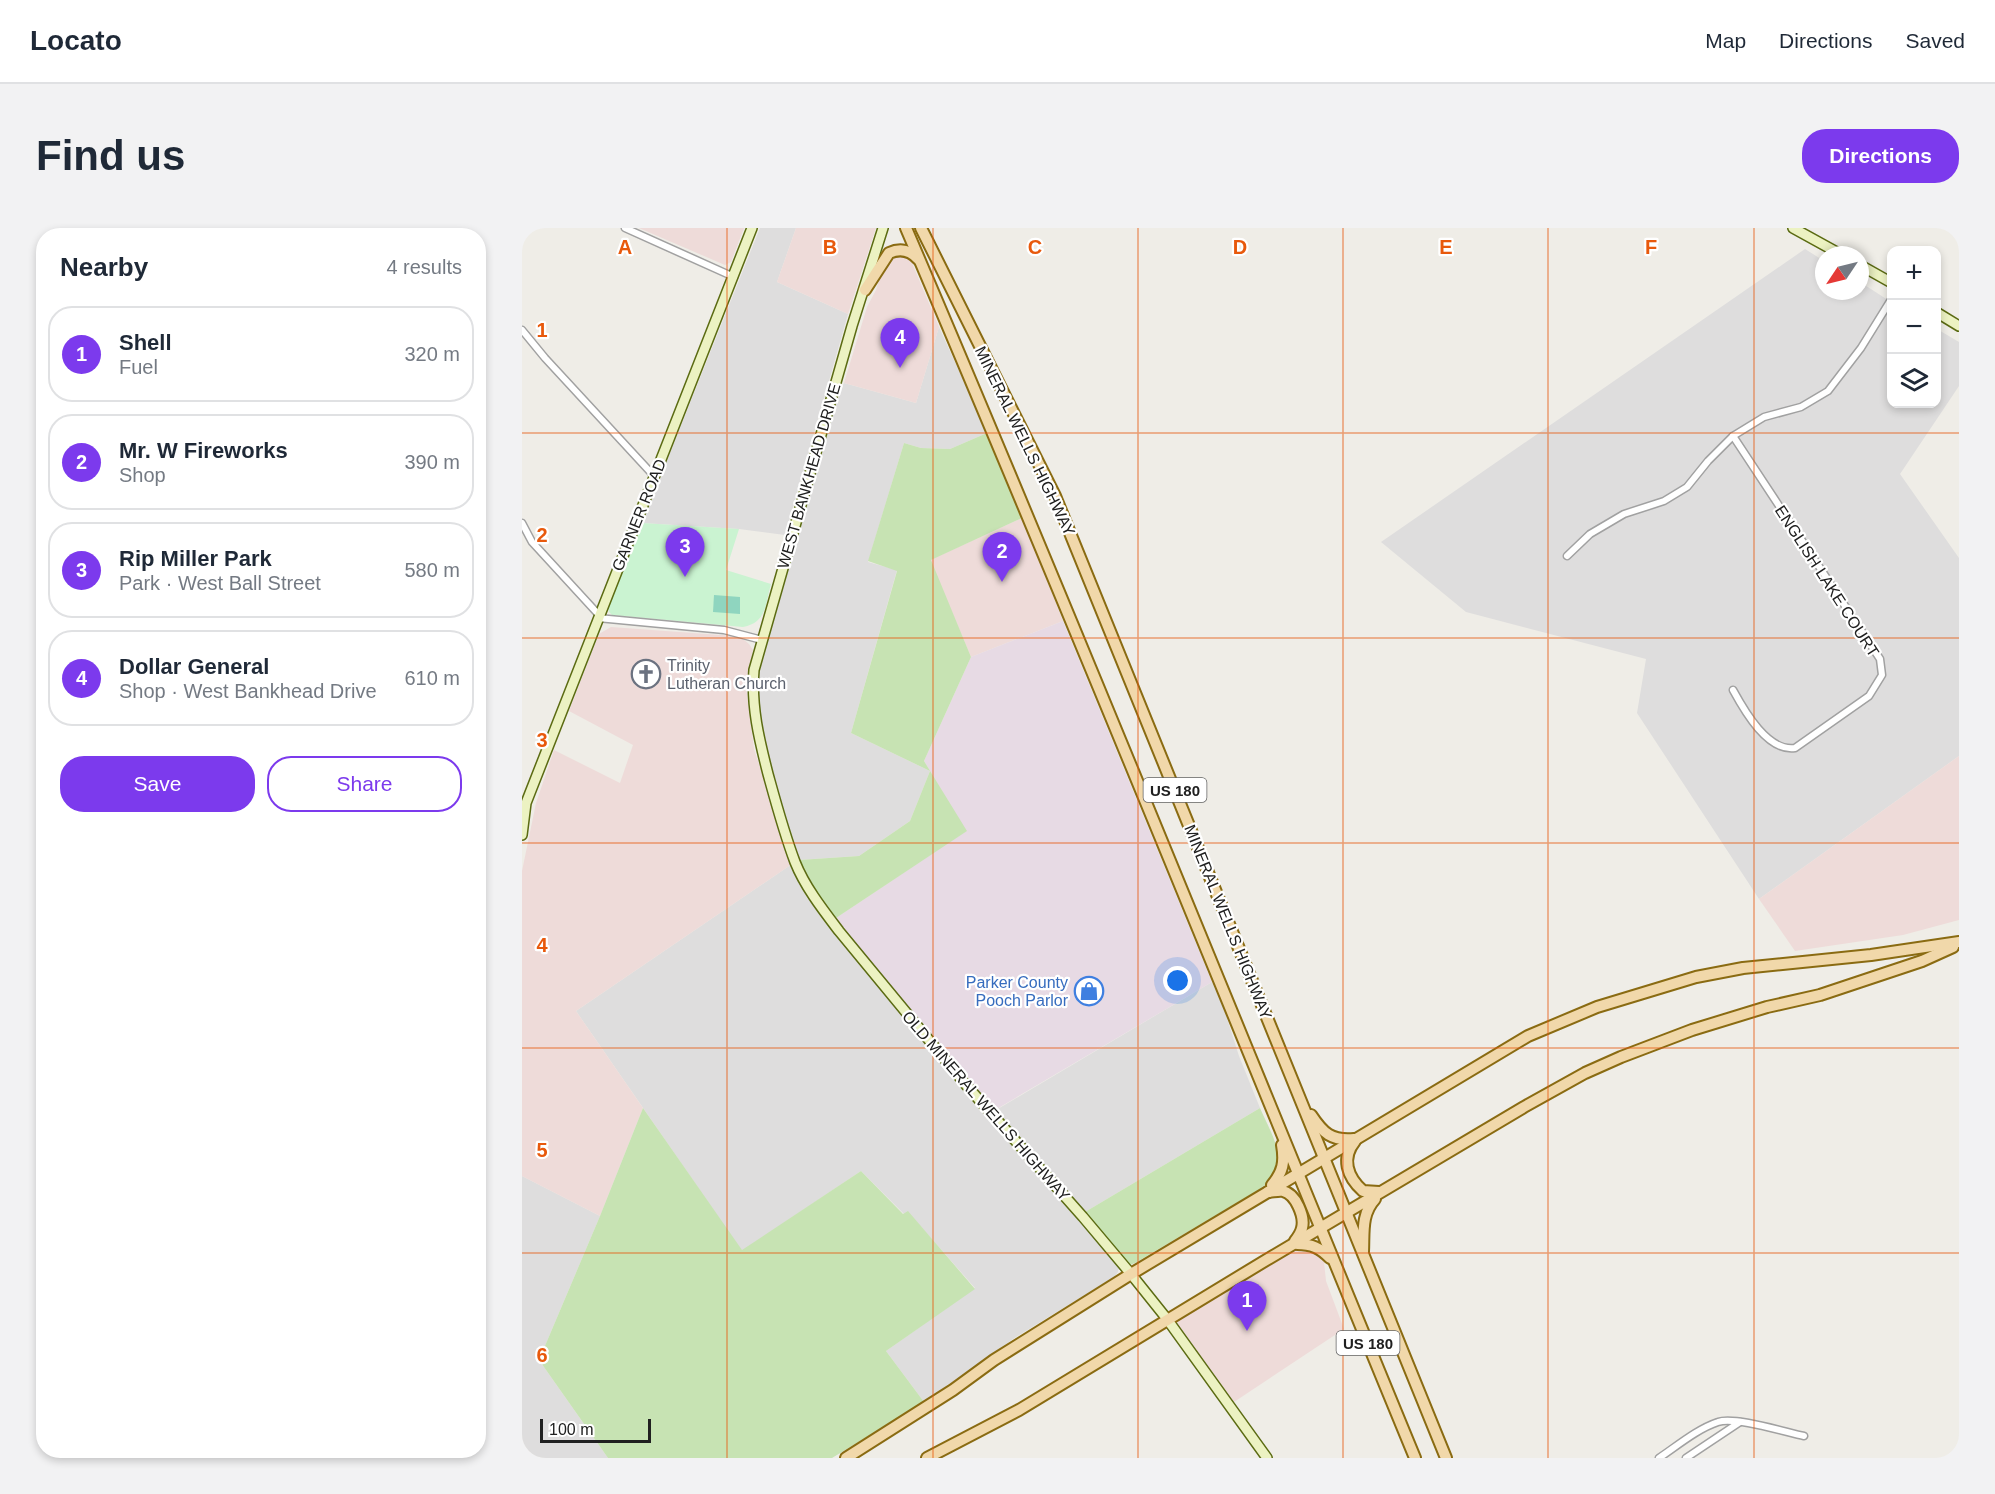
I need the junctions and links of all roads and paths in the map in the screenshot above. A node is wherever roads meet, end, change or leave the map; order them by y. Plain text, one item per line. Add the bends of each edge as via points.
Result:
1 (625, 228) edge
2 (752, 228) edge
3 (883, 228) edge
4 (906, 228) edge
5 (921, 228) edge
6 (1793, 228) edge
7 (1826, 246) edge
8 (920, 261) junction
9 (1869, 270) edge
10 (734, 277) junction
11 (1887, 280) edge
12 (865, 290) junction
13 (1891, 300) edge
14 (1941, 315) edge
15 (1959, 326) edge
16 (522, 330) edge
17 (1732, 436) junction
18 (654, 476) junction
19 (522, 523) edge
20 (1567, 556) dead end
21 (598, 617) junction
22 (762, 640) junction
23 (1732, 690) dead end
24 (756, 727) joint
25 (524, 800) edge
26 (522, 835) edge
27 (1959, 943) edge
28 (1300, 1098) junction
29 (1279, 1127) junction
30 (1357, 1138) junction
31 (1324, 1158) junction
32 (1298, 1173) junction
33 (1381, 1192) junction
34 (1266, 1193) junction
35 (1346, 1213) junction
36 (1321, 1228) junction
37 (1294, 1244) junction
38 (1363, 1258) junction
39 (1335, 1263) junction
40 (1131, 1274) junction
41 (1167, 1320) junction
42 (1740, 1422) junction
43 (1804, 1436) dead end
44 (846, 1458) edge
45 (927, 1458) edge
46 (1267, 1458) edge
47 (1415, 1458) edge
48 (1446, 1458) edge
49 (1659, 1458) edge
50 (1686, 1458) edge

1 - 10 street
2 - 10 street, GARNER ROAD
3 - 12 street, WEST BANKHEAD DRIVE
4 - 8 main road, MINERAL WELLS HIGHWAY / US 180
5 - 28 main road, MINERAL WELLS HIGHWAY / US 180 via 1055,496
6 - 7 street
8 - 12 main road via 907,251 889,253
8 - 29 main road, MINERAL WELLS HIGHWAY / US 180
9 - 11 street
10 - 18 street, GARNER ROAD
12 - 22 street, WEST BANKHEAD DRIVE
13 - 17 street via 1828,391 1801,407 1764,417
14 - 15 street
16 - 18 street
17 - 20 street via 1687,487 1664,501 1624,514 1590,534
17 - 23 street, ENGLISH LAKE COURT via 1880,659 1882,675 1869,696 1788,749 1764,736
18 - 21 street, GARNER ROAD
19 - 21 street via 532,542
21 - 22 street via 724,630
21 - 25 street, GARNER ROAD
22 - 24 street, WEST BANKHEAD DRIVE via 753,670
24 - 40 street, OLD MINERAL WELLS HIGHWAY via 796,863 821,907 969,1088
25 - 26 street, GARNER ROAD
27 - 30 main road via 1743,968 1630,996 1528,1035
27 - 33 main road via 1922,961 1820,995 1711,1024 1621,1057 1524,1107
28 - 30 main road via 1330,1136 1342,1140
28 - 31 main road, MINERAL WELLS HIGHWAY / US 180
29 - 32 main road, MINERAL WELLS HIGHWAY / US 180
29 - 34 main road via 1284,1166
30 - 31 main road
30 - 33 main road via 1346,1156 1347,1169 1363,1191
31 - 32 main road
31 - 35 main road, MINERAL WELLS HIGHWAY / US 180
32 - 34 main road
32 - 36 main road, MINERAL WELLS HIGHWAY / US 180
33 - 35 main road
33 - 38 main road via 1365,1215
34 - 37 main road via 1283,1191 1297,1204 1303,1216 1302,1230
34 - 40 main road
35 - 36 main road
35 - 38 main road, MINERAL WELLS HIGHWAY / US 180
36 - 37 main road
36 - 39 main road, MINERAL WELLS HIGHWAY / US 180
37 - 39 main road via 1317,1247
37 - 41 main road
38 - 48 main road, MINERAL WELLS HIGHWAY / US 180
39 - 47 main road, MINERAL WELLS HIGHWAY / US 180
40 - 41 street, OLD MINERAL WELLS HIGHWAY
40 - 44 main road
41 - 45 main road via 1019,1410
41 - 46 street, OLD MINERAL WELLS HIGHWAY
42 - 43 street
42 - 49 street via 1720,1421
42 - 50 street

